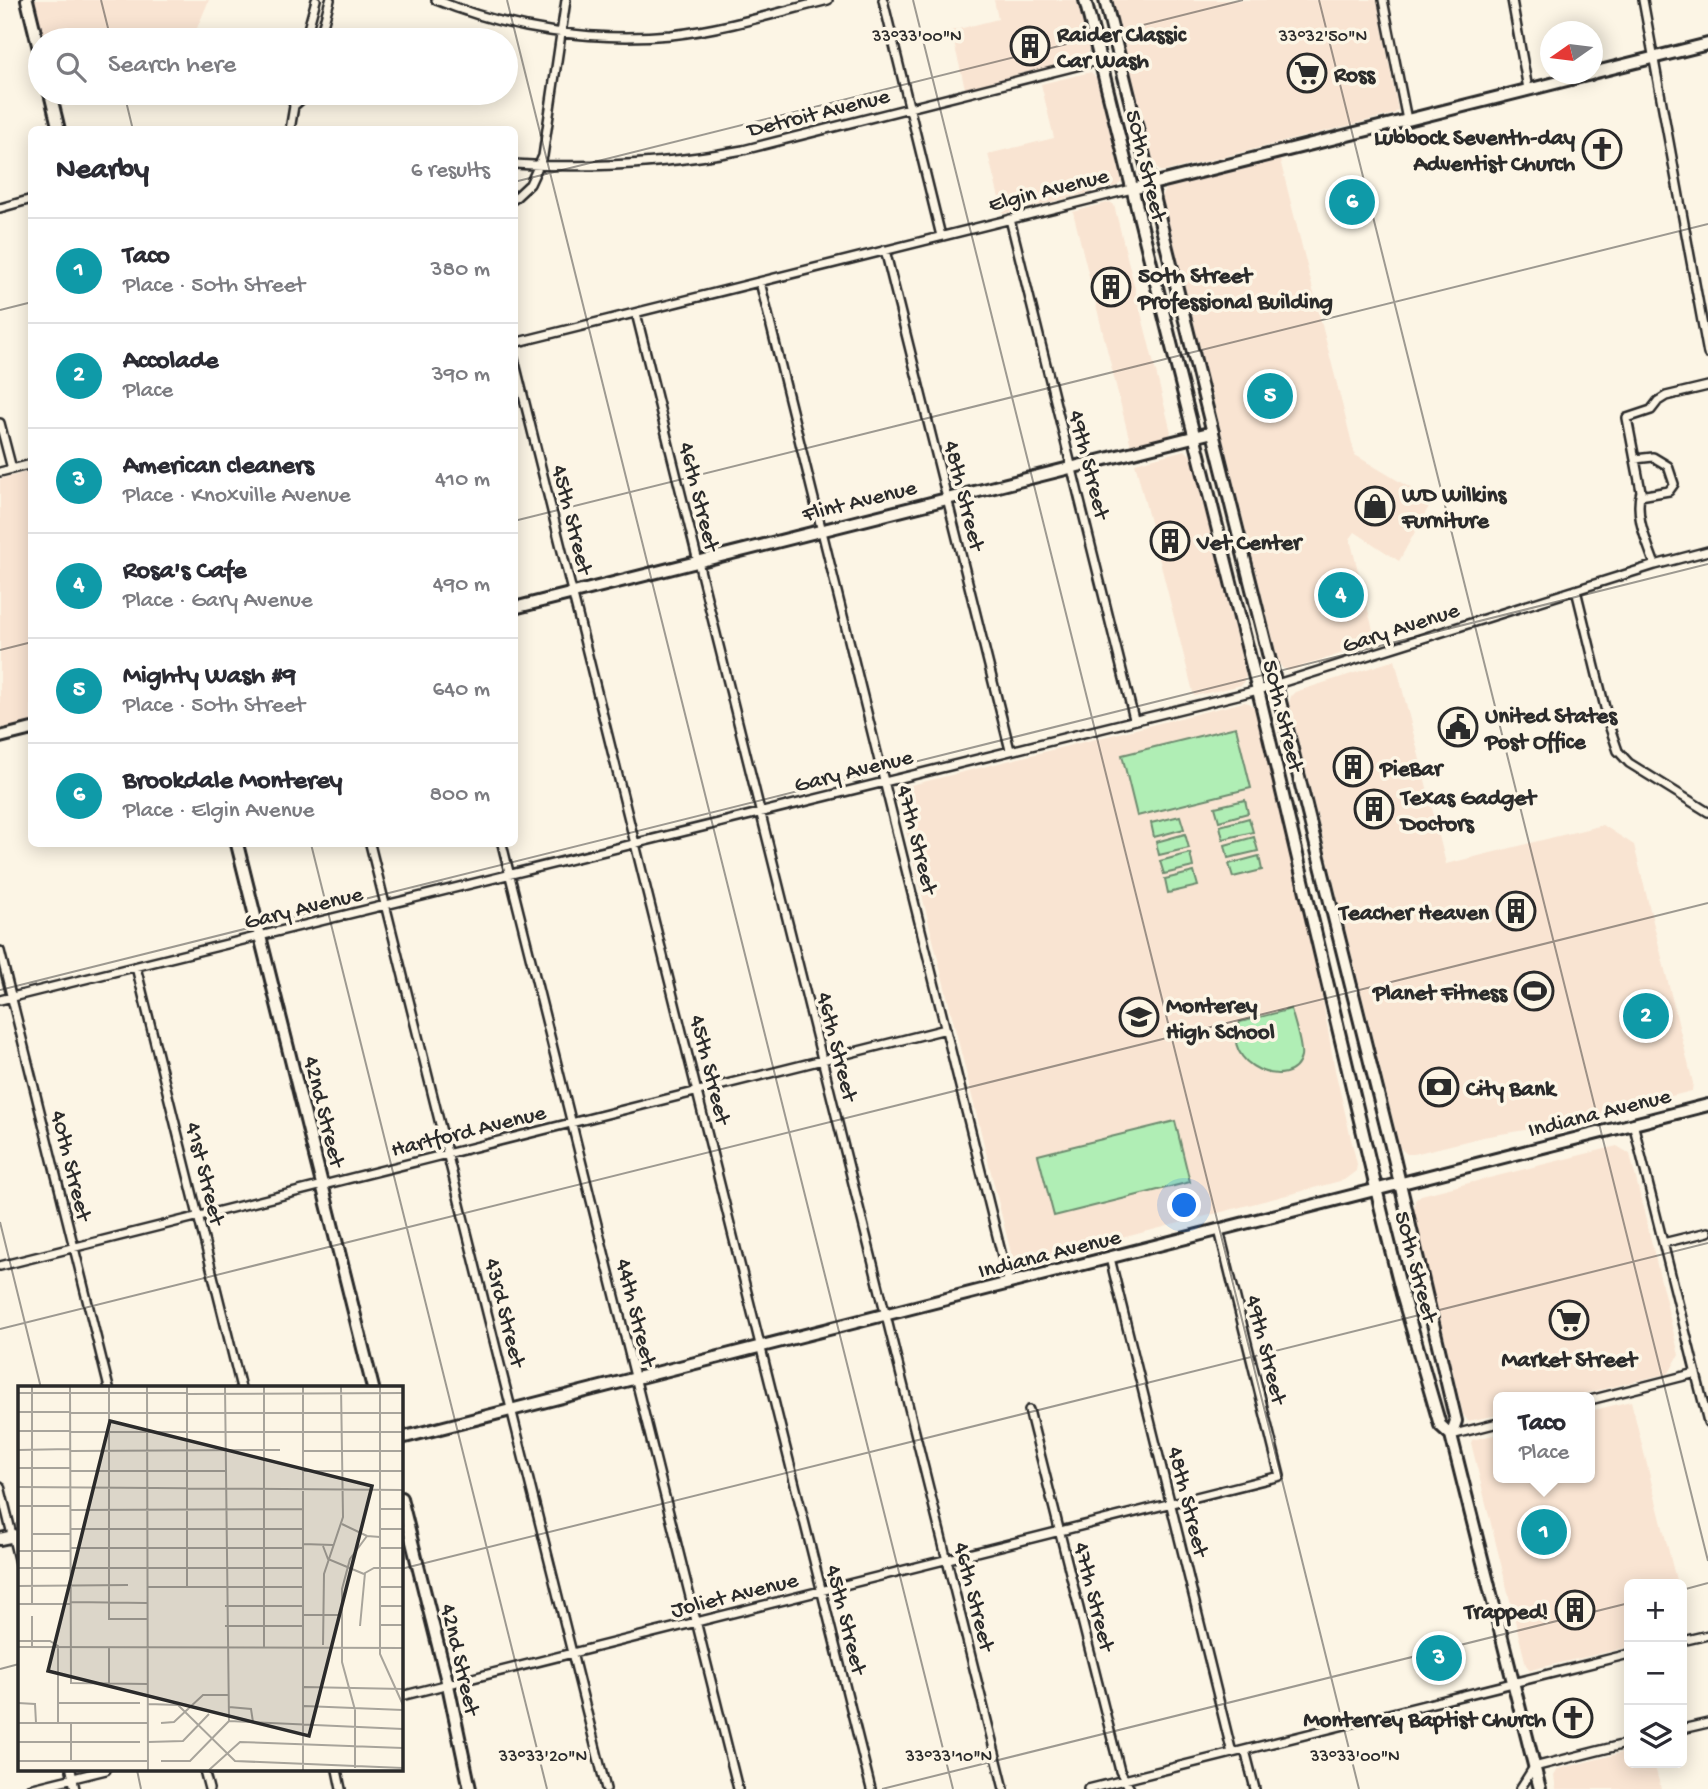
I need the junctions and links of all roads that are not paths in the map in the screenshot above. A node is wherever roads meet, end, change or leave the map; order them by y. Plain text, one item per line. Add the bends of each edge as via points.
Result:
1 (27, 0) edge
2 (316, 0) edge
3 (330, 0) edge
4 (436, 0) edge
5 (566, 0) edge
6 (828, 0) edge
7 (883, 0) edge
8 (1085, 0) edge
9 (1105, 0) edge
10 (1383, 0) edge
11 (1512, 0) edge
12 (1643, 0) edge
13 (34, 28) edge
14 (308, 28) edge
15 (322, 28) edge
16 (561, 33) junction
17 (1708, 44) edge
18 (1654, 58) junction
19 (1100, 60) junction
20 (1603, 70) edge
21 (1548, 84) edge
22 (1528, 89) junction
23 (53, 105) edge
24 (294, 106) edge
25 (909, 108) junction
26 (1406, 120) junction
27 (59, 126) edge
28 (291, 126) edge
29 (518, 164) edge
30 (540, 165) junction
31 (1150, 184) junction
32 (1132, 189) junction
33 (518, 195) edge
34 (28, 200) edge
35 (0, 208) edge
36 (1010, 219) junction
37 (941, 236) junction
38 (885, 250) junction
39 (760, 282) junction
40 (636, 313) junction
41 (518, 341) edge
42 (1708, 354) edge
43 (518, 375) edge
44 (1708, 386) edge
45 (0, 423) edge
46 (1213, 432) junction
47 (1195, 437) junction
48 (1635, 459) junction
49 (28, 465) edge
50 (1072, 468) junction
51 (12, 469) junction
52 (0, 472) edge
53 (1640, 496) junction
54 (947, 499) junction
55 (822, 530) junction
56 (1708, 551) edge
57 (698, 562) junction
58 (1655, 565) junction
59 (1576, 590) junction
60 (573, 593) junction
61 (518, 607) edge
62 (1276, 685) junction
63 (1258, 690) junction
64 (1134, 719) junction
65 (28, 730) edge
66 (0, 737) edge
67 (1010, 750) junction
68 (884, 781) junction
69 (760, 811) junction
70 (1708, 812) edge
71 (635, 842) junction
72 (238, 847) edge
73 (371, 847) edge
74 (503, 847) edge
75 (509, 874) junction
76 (385, 905) junction
77 (261, 936) junction
78 (0, 951) edge
79 (136, 967) junction
80 (12, 998) junction
81 (0, 1000) edge
82 (946, 1029) junction
83 (822, 1061) junction
84 (697, 1092) junction
85 (1708, 1105) edge
86 (1633, 1123) junction
87 (572, 1124) junction
88 (447, 1154) junction
89 (1400, 1184) junction
90 (323, 1186) junction
91 (1377, 1190) junction
92 (198, 1217) junction
93 (1219, 1230) junction
94 (1708, 1232) edge
95 (1663, 1243) junction
96 (74, 1248) junction
97 (1110, 1258) junction
98 (0, 1266) edge
99 (1009, 1284) junction
100 (886, 1316) junction
101 (761, 1348) junction
102 (1696, 1373) junction
103 (635, 1379) junction
104 (108, 1386) edge
105 (240, 1386) edge
106 (373, 1386) edge
107 (1595, 1399) edge
108 (1029, 1410) dead end
109 (511, 1411) junction
110 (1708, 1422) edge
111 (1493, 1424) edge
112 (1451, 1435) junction
113 (402, 1438) edge
114 (1280, 1476) joint
115 (0, 1486) edge
116 (402, 1502) edge
117 (1171, 1504) junction
118 (1060, 1531) junction
119 (16, 1535) edge
120 (0, 1539) edge
121 (18, 1554) edge
122 (947, 1560) junction
123 (822, 1591) junction
124 (696, 1623) junction
125 (1708, 1634) edge
126 (1687, 1640) edge
127 (572, 1654) junction
128 (1624, 1655) edge
129 (1513, 1683) junction
130 (448, 1685) junction
131 (402, 1696) edge
132 (1708, 1723) edge
133 (1687, 1729) edge
134 (1624, 1744) edge
135 (1245, 1750) junction
136 (1232, 1753) junction
137 (1534, 1767) junction
138 (205, 1772) edge
139 (72, 1774) edge
140 (1125, 1780) junction
141 (29, 1789) edge
142 (75, 1789) edge
143 (209, 1789) edge
144 (470, 1789) edge
145 (606, 1789) edge
146 (738, 1789) edge
147 (871, 1789) edge
148 (1004, 1789) edge
149 (1088, 1789) edge
150 (1130, 1789) edge
151 (1255, 1789) edge
152 (1520, 1789) edge
153 (1540, 1789) edge

1 - 13 main road
2 - 14 street
3 - 15 street
4 - 16 street via 482,17
5 - 16 street
6 - 16 street via 673,34 616,37
7 - 25 street
8 - 19 main road, 50th Street
9 - 31 main road, 50th Street
10 - 26 street
11 - 22 street
12 - 18 street
16 - 30 street
17 - 18 main road, Elgin Avenue
18 - 20 main road, Elgin Avenue
18 - 42 street
19 - 25 street, Detroit Avenue
19 - 32 main road, 50th Street
21 - 22 main road, Elgin Avenue
22 - 26 main road, Elgin Avenue
23 - 27 main road
24 - 28 street
25 - 30 street, Detroit Avenue via 706,157 610,166
25 - 37 street
26 - 31 main road, Elgin Avenue
29 - 30 street, Detroit Avenue
30 - 33 street
31 - 32 main road, Elgin Avenue
31 - 46 main road, 50th Street
32 - 36 street, Elgin Avenue
32 - 47 main road, 50th Street
34 - 35 street
36 - 37 street, Elgin Avenue
36 - 50 street, 49th Street
37 - 38 street, Elgin Avenue
38 - 39 street, Elgin Avenue
38 - 54 street, 48th Street
39 - 40 street, Elgin Avenue
39 - 55 street, 47th Street
40 - 41 street, Elgin Avenue
40 - 57 street, 46th Street
43 - 60 street, 45th Street
44 - 48 street via 1666,396 1651,410 1627,418
45 - 51 street
46 - 47 main road, Flint Avenue
46 - 62 main road, 50th Street
47 - 50 main road, Flint Avenue
47 - 63 main road, 50th Street
48 - 53 street
48 - 53 street via 1653,457 1668,466 1674,484 1669,491
49 - 51 street
50 - 54 main road, Flint Avenue
50 - 64 street, 49th Street
51 - 52 street
53 - 58 street via 1639,517
54 - 55 main road, Flint Avenue
54 - 67 street, 48th Street
55 - 57 main road, Flint Avenue
55 - 68 street, 47th Street
56 - 58 street, Gary Avenue
57 - 60 main road, Flint Avenue
57 - 69 street, 46th Street
58 - 59 street, Gary Avenue
59 - 62 street, Gary Avenue
59 - 70 street via 1618,751 1629,763
60 - 61 main road, Flint Avenue
60 - 71 street, 45th Street
62 - 63 street, Gary Avenue
62 - 89 main road, 50th Street
63 - 64 street, Gary Avenue
63 - 91 main road, 50th Street
64 - 67 street, Gary Avenue
65 - 66 main road
67 - 68 street, Gary Avenue
68 - 69 street, Gary Avenue
68 - 82 street, 47th Street
69 - 71 street, Gary Avenue
69 - 83 street, 46th Street
71 - 75 street, Gary Avenue
71 - 84 street, 45th Street
72 - 77 main road, 42nd Street
73 - 76 street, 43rd Street
74 - 75 street, 44th Street
75 - 76 street, Gary Avenue
75 - 87 street, 44th Street
76 - 77 street, Gary Avenue
76 - 88 street, 43rd Street
77 - 79 street, Gary Avenue
77 - 90 main road, 42nd Street
78 - 80 street, 40th Street
79 - 80 street, Gary Avenue
79 - 92 street, 41st Street
80 - 81 street, Gary Avenue
80 - 96 street, 40th Street
82 - 83 street, Hartford Avenue
82 - 99 street, 47th Street
83 - 84 street, Hartford Avenue
83 - 100 street, 46th Street
84 - 87 street, Hartford Avenue
84 - 101 street, 45th Street
85 - 86 main road, Indiana Avenue
86 - 89 main road, Indiana Avenue
86 - 95 street
87 - 88 street, Hartford Avenue
87 - 103 street, 44th Street
88 - 90 street, Hartford Avenue
88 - 109 street, 43rd Street
89 - 91 main road, Indiana Avenue
89 - 112 main road, 50th Street via 1456,1421
90 - 92 street, Hartford Avenue
90 - 106 main road, 42nd Street
91 - 93 main road, Indiana Avenue
91 - 112 main road, 50th Street via 1440,1425
92 - 96 street, Hartford Avenue
92 - 105 street, 41st Street
93 - 97 main road, Indiana Avenue
93 - 114 street, 49th Street
94 - 95 street
95 - 102 street
96 - 98 street, Hartford Avenue
96 - 104 street, 40th Street
97 - 99 main road, Indiana Avenue
97 - 117 street, 48th Street
99 - 100 main road, Indiana Avenue
100 - 101 main road, Indiana Avenue
100 - 122 street, 46th Street
101 - 103 main road, Indiana Avenue
101 - 123 street, 45th Street
102 - 107 street
102 - 110 street
103 - 109 main road, Indiana Avenue
103 - 124 street, 44th Street
108 - 118 street, 47th Street
109 - 113 main road, Indiana Avenue
109 - 127 street, 43rd Street
111 - 112 street
112 - 129 main road, 50th Street
114 - 117 street, Joliet Avenue
115 - 119 street
116 - 130 main road, 42nd Street
117 - 118 street, Joliet Avenue
117 - 136 street, 48th Street
118 - 122 street, Joliet Avenue
118 - 140 street, 47th Street
119 - 120 main road
119 - 121 street
122 - 123 street, Joliet Avenue
122 - 148 street, 46th Street
123 - 124 street, Joliet Avenue
123 - 147 street, 45th Street
124 - 127 street, Joliet Avenue
124 - 146 street, 44th Street
125 - 126 street
127 - 130 street, Joliet Avenue
127 - 145 street, 43rd Street
128 - 129 street
129 - 135 street
129 - 137 main road, 50th Street
130 - 131 street, Joliet Avenue
130 - 144 main road, 42nd Street
132 - 133 street
134 - 137 street
135 - 136 street
135 - 151 street
136 - 140 street
137 - 152 street
137 - 153 main road, 50th Street
138 - 143 street
139 - 141 street
139 - 142 street
140 - 149 street
140 - 150 street, 47th Street

